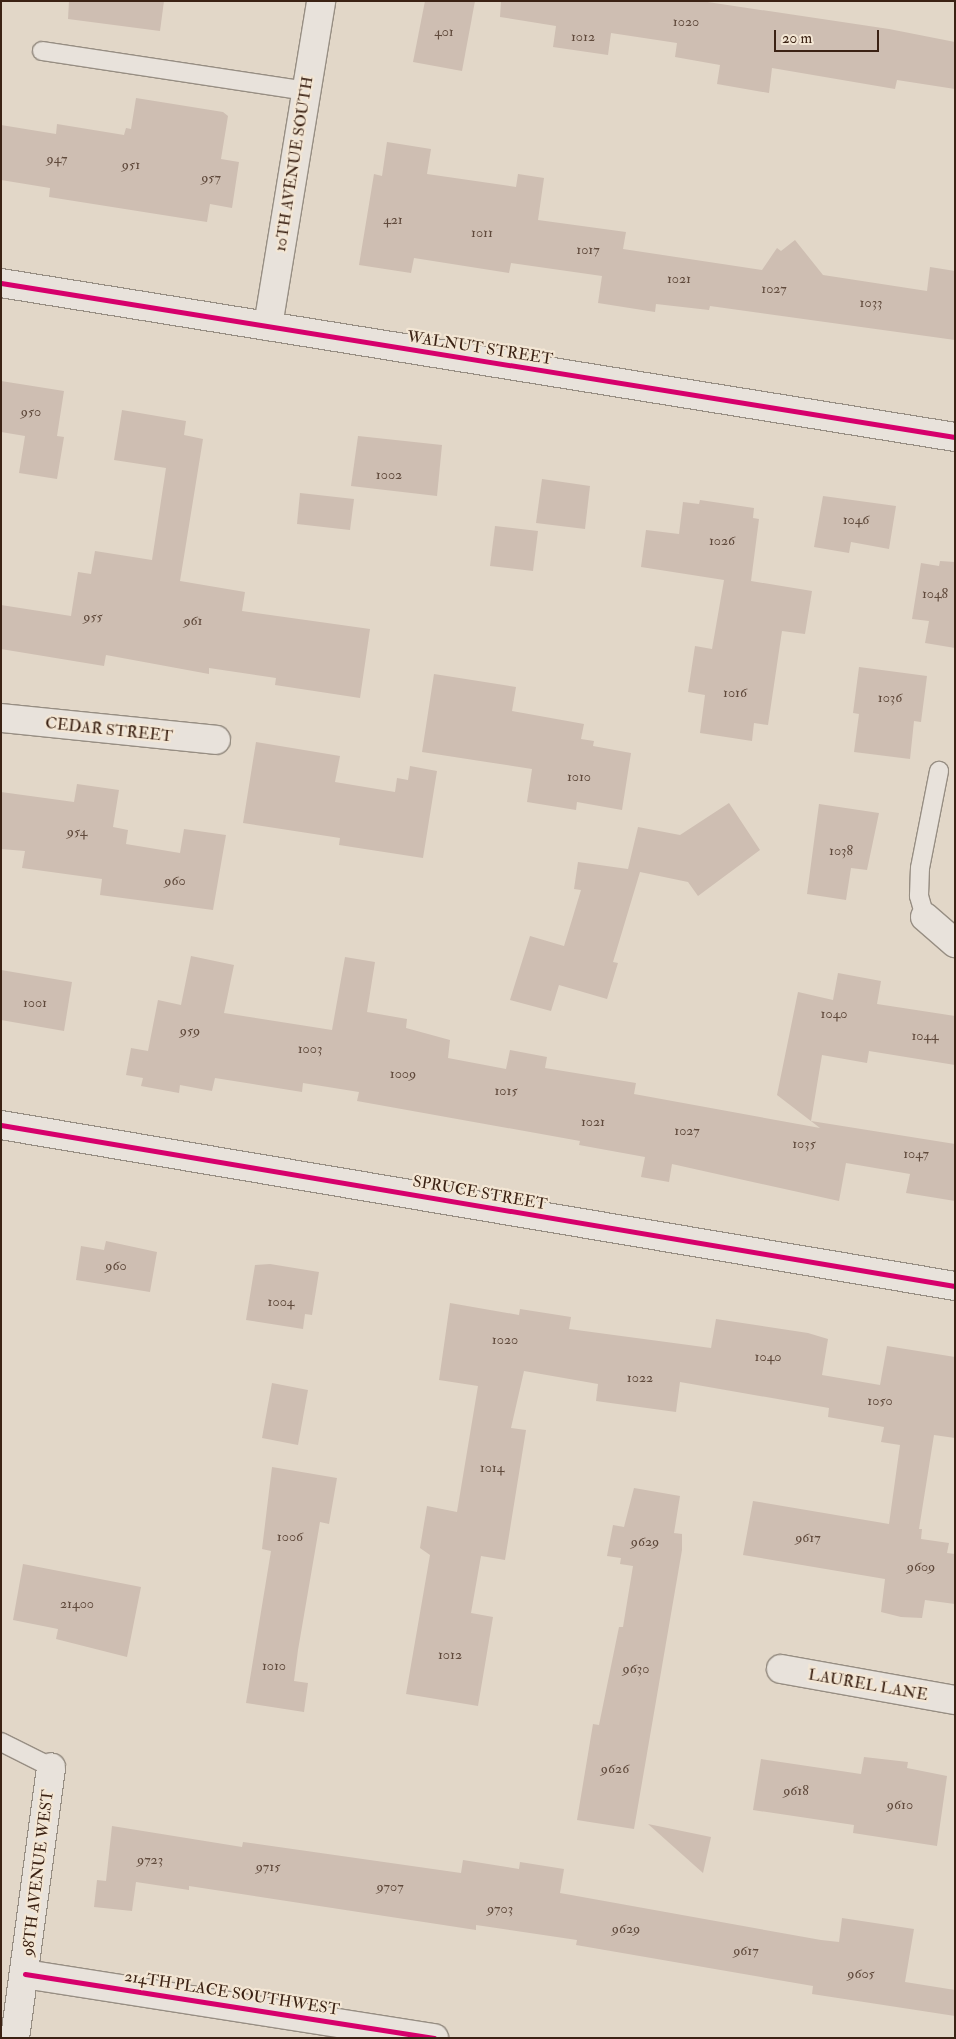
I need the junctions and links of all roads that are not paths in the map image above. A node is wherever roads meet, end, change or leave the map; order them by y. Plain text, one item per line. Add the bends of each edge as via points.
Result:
1 (321, 1) edge
2 (42, 51) dead end
3 (306, 91) junction
4 (1, 283) edge
5 (268, 326) junction
6 (955, 437) edge
7 (1, 718) edge
8 (216, 740) dead end
9 (939, 771) dead end
10 (925, 917) joint
11 (955, 943) edge
12 (1, 1125) edge
13 (955, 1286) edge
14 (781, 1669) dead end
15 (955, 1700) edge
16 (1, 1742) edge
17 (51, 1767) joint
18 (25, 1974) junction
19 (15, 2038) edge
20 (434, 2038) edge

1 - 3 street, 10TH AVENUE SOUTH
2 - 3 lane
3 - 5 street, 10TH AVENUE SOUTH
4 - 5 street, WALNUT STREET
5 - 6 street, WALNUT STREET
7 - 8 street, CEDAR STREET
9 - 10 lane via 920,868 919,896
10 - 11 street
12 - 13 street, SPRUCE STREET
14 - 15 street, LAUREL LANE
16 - 17 lane
17 - 18 street, 98TH AVENUE WEST
18 - 19 street, 98TH AVENUE WEST
18 - 20 street, 214TH PLACE SOUTHWEST

